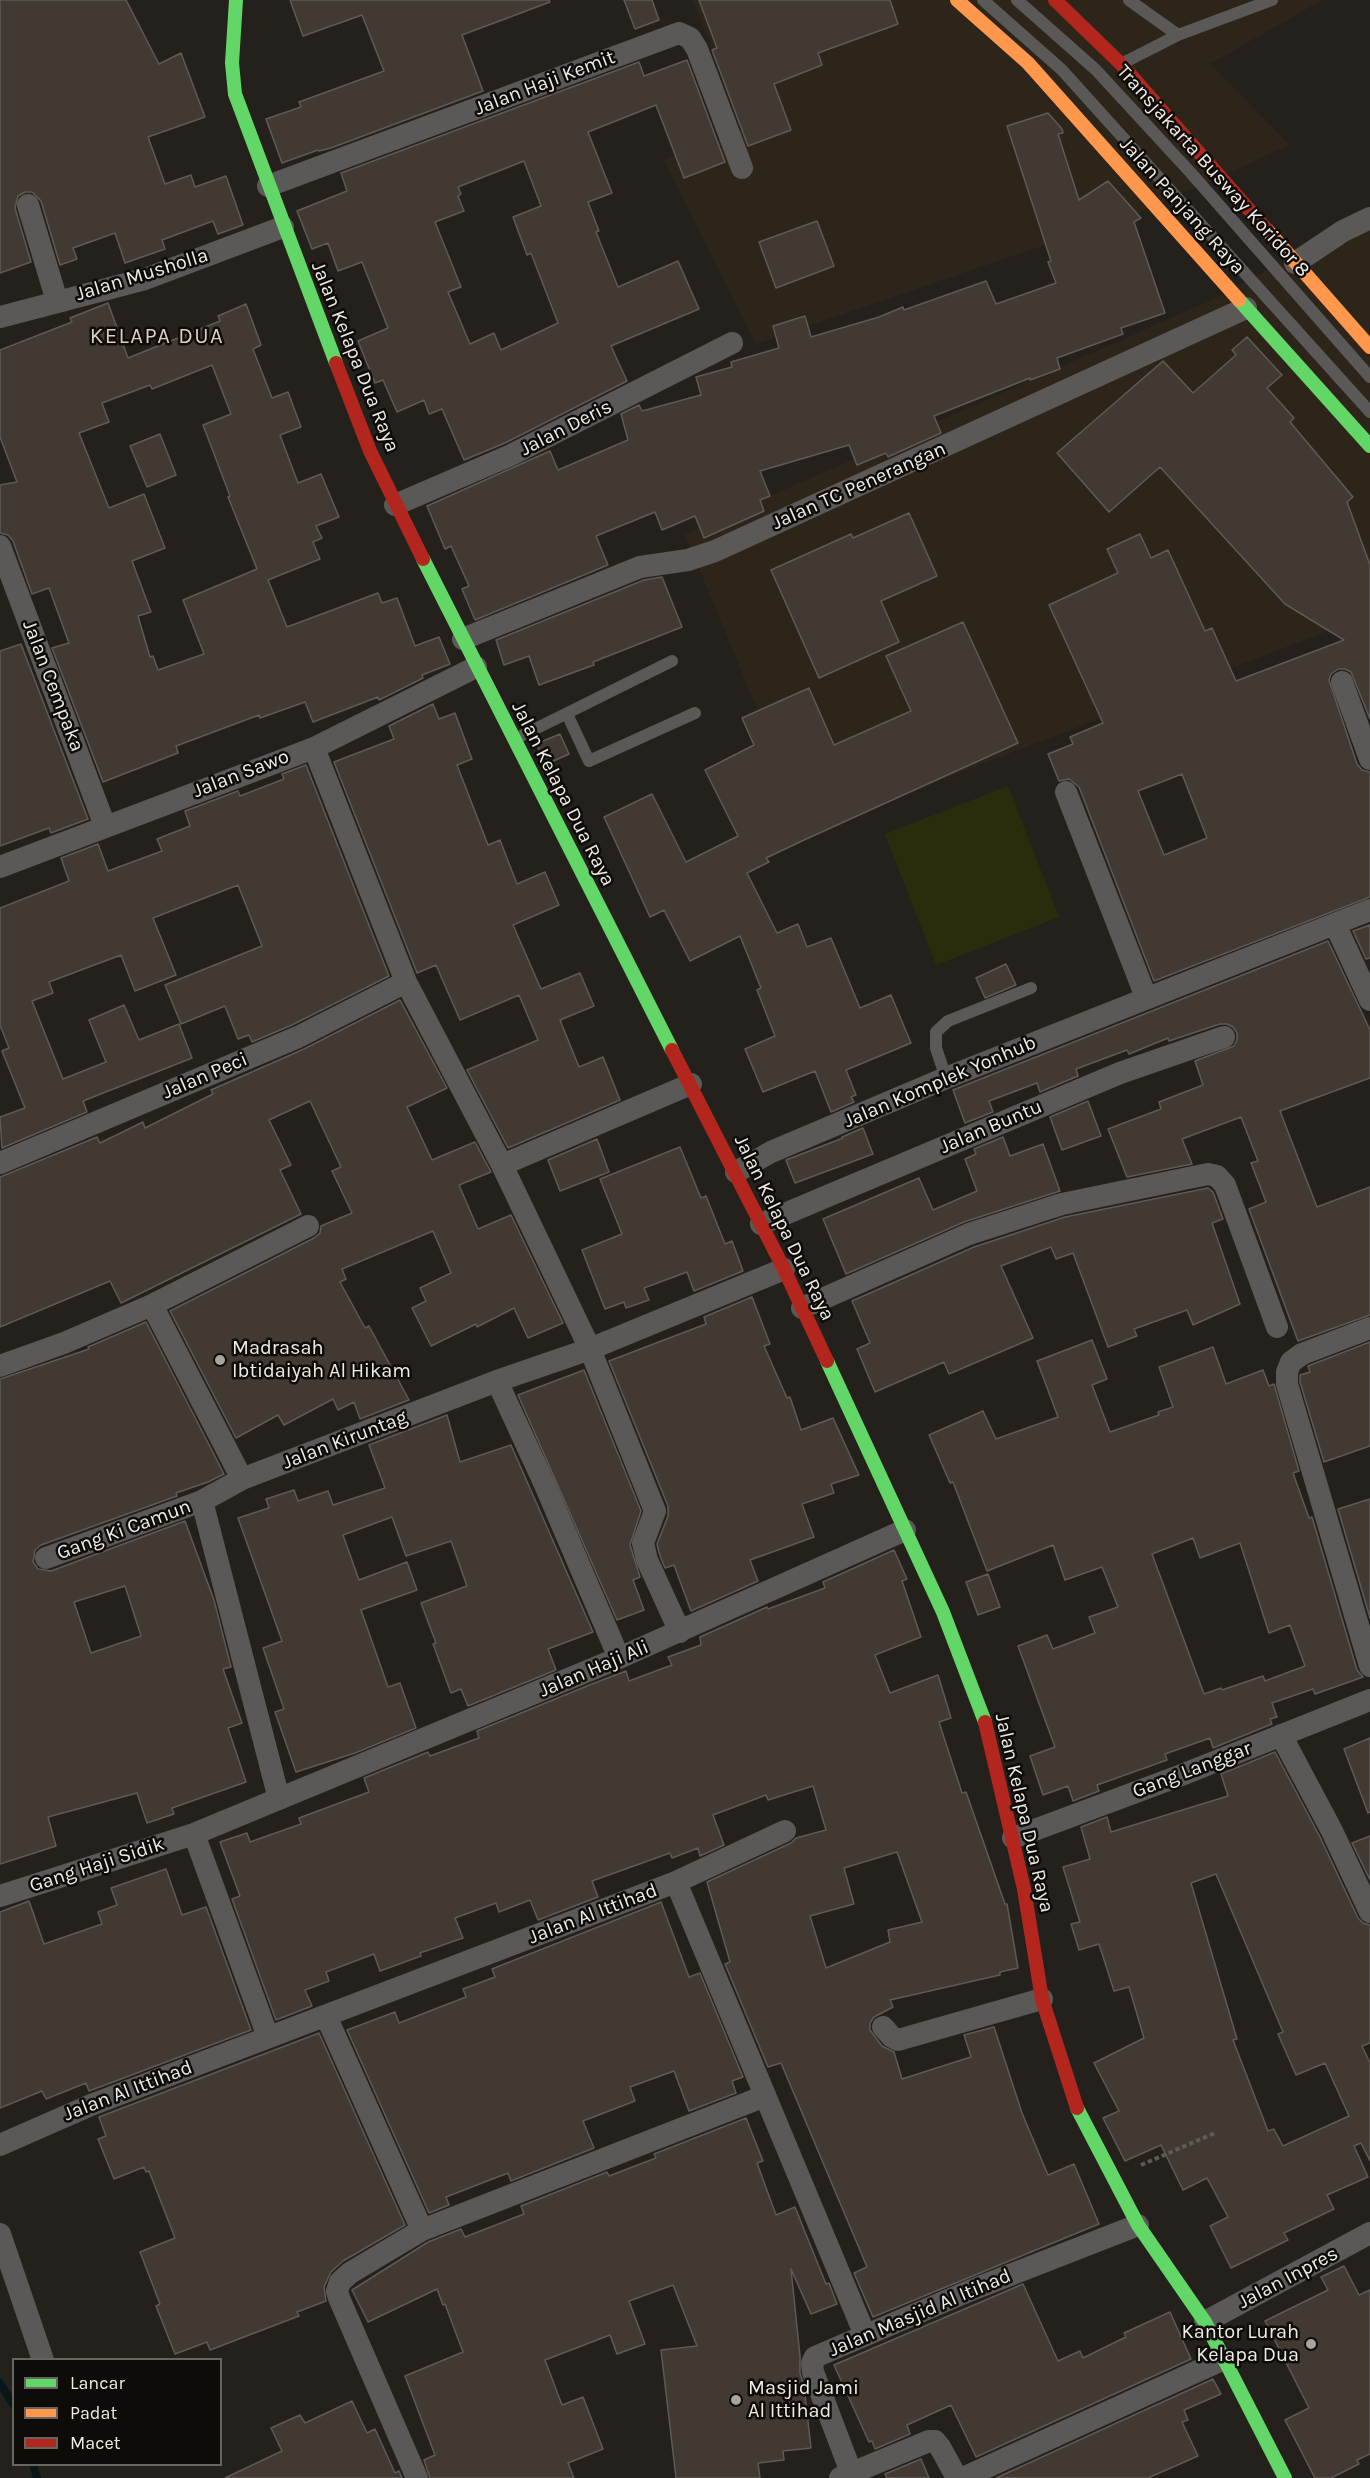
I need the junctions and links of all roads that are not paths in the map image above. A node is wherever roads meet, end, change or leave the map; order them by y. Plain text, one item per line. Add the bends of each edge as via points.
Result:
1 (236, 0) edge
2 (957, 0) edge
3 (983, 0) edge
4 (1017, 0) edge
5 (1055, 0) edge
6 (1129, 0) edge
7 (1272, 0) edge
8 (1178, 35) junction
9 (1121, 64) junction
10 (742, 168) dead end
11 (268, 186) junction
12 (28, 205) dead end
13 (1370, 218) edge
14 (283, 227) junction
15 (1295, 263) junction
16 (57, 301) junction
17 (1246, 308) junction
18 (0, 317) edge
19 (732, 343) dead end
20 (1370, 347) edge
21 (1370, 377) edge
22 (1370, 412) edge
23 (1370, 446) edge
24 (395, 505) junction
25 (0, 546) edge
26 (463, 639) junction
27 (672, 661) dead end
28 (476, 667) junction
29 (1342, 682) dead end
30 (695, 712) dead end
31 (567, 714) junction
32 (514, 740) junction
33 (314, 748) junction
34 (1370, 759) edge
35 (1065, 792) dead end
36 (105, 826) junction
37 (0, 867) edge
38 (1370, 910) edge
39 (1335, 924) junction
40 (406, 982) junction
41 (1031, 988) dead end
42 (1146, 997) junction
43 (1370, 999) edge
44 (1224, 1037) dead end
45 (946, 1078) junction
46 (691, 1084) junction
47 (0, 1163) edge
48 (502, 1165) junction
49 (736, 1172) junction
50 (761, 1224) junction
51 (308, 1226) dead end
52 (784, 1269) junction
53 (152, 1305) junction
54 (802, 1308) junction
55 (1277, 1327) dead end
56 (1370, 1328) edge
57 (590, 1349) junction
58 (0, 1366) edge
59 (497, 1381) junction
60 (242, 1479) junction
61 (201, 1501) junction
62 (905, 1530) junction
63 (46, 1558) dead end
64 (680, 1632) junction
65 (619, 1658) junction
66 (1370, 1666) edge
67 (1370, 1700) edge
68 (1281, 1735) junction
69 (279, 1798) junction
70 (785, 1831) dead end
71 (194, 1834) junction
72 (1013, 1838) junction
73 (676, 1882) junction
74 (0, 1896) edge
75 (1370, 1912) edge
76 (1042, 1998) junction
77 (326, 2016) junction
78 (883, 2026) dead end
79 (268, 2037) junction
80 (765, 2096) junction
81 (0, 2145) edge
82 (1138, 2225) junction
83 (422, 2230) junction
84 (0, 2234) edge
85 (1370, 2234) edge
86 (1205, 2322) junction
87 (865, 2335) junction
88 (42, 2358) edge
89 (1224, 2359) junction
90 (845, 2475) edge
91 (417, 2478) edge
92 (957, 2478) edge
93 (963, 2478) edge
94 (1285, 2478) edge

1 - 11 street, Jalan Kelapa Dua Raya via 232,80
2 - 17 street, Jalan Panjang Raya via 1028,63
3 - 22 lane via 1062,70
4 - 21 lane, Transjakarta Busway Koridor 8 via 1096,70
5 - 9 street
6 - 8 lane
7 - 8 lane
8 - 9 lane
9 - 15 street
10 - 11 street, Jalan Haji Kemit via 697,49 690,38 679,33
11 - 14 street, Jalan Kelapa Dua Raya
12 - 16 street
13 - 15 street
14 - 16 street, Jalan Musholla via 145,279
14 - 24 street, Jalan Kelapa Dua Raya via 370,451
15 - 20 street
16 - 18 street, Jalan Musholla
17 - 23 street, Jalan Panjang Raya
17 - 26 street, Jalan TC Penerangan via 715,551 688,560 640,567
19 - 24 street, Jalan Deris via 511,455
24 - 26 street, Jalan Kelapa Dua Raya
25 - 36 street, Jalan Cempaka
26 - 28 street, Jalan Kelapa Dua Raya
27 - 31 lane
28 - 32 street, Jalan Kelapa Dua Raya
28 - 33 street, Jalan Sawo
29 - 34 street
30 - 31 lane via 589,761
31 - 32 lane
32 - 46 street, Jalan Kelapa Dua Raya
33 - 36 street, Jalan Sawo
33 - 40 street
35 - 42 street
36 - 37 street, Jalan Sawo
38 - 39 street, Jalan Komplek Yonhub
39 - 42 street, Jalan Komplek Yonhub
39 - 43 street
40 - 47 street, Jalan Peci via 298,1037
40 - 48 street
41 - 45 lane via 948,1021 936,1032 936,1048
42 - 45 street, Jalan Komplek Yonhub
44 - 50 street, Jalan Buntu via 1120,1073
45 - 49 street, Jalan Komplek Yonhub via 771,1152
46 - 48 street
46 - 49 street, Jalan Kelapa Dua Raya
48 - 57 street
49 - 50 street, Jalan Kelapa Dua Raya
50 - 52 street, Jalan Kelapa Dua Raya
51 - 53 street
52 - 54 street, Jalan Kelapa Dua Raya
52 - 57 street, Jalan Kiruntag
53 - 58 street
53 - 60 street
54 - 55 street via 969,1234 1062,1204 1208,1174 1217,1176 1225,1185
54 - 62 street, Jalan Kelapa Dua Raya
56 - 66 street via 1302,1354 1291,1362 1287,1372 1287,1384
57 - 59 street, Jalan Kiruntag
57 - 64 street via 655,1511 643,1543
59 - 60 street, Jalan Kiruntag
59 - 65 street
60 - 61 street
61 - 63 street, Gang Ki Camun
61 - 69 street
62 - 64 street, Jalan Haji Ali
62 - 72 street, Jalan Kelapa Dua Raya via 943,1612 988,1731
64 - 65 street, Jalan Haji Ali
65 - 69 street, Jalan Haji Ali
67 - 68 street, Gang Langgar
68 - 72 street, Gang Langgar
68 - 75 street
69 - 71 street, Jalan Haji Ali
70 - 73 street
71 - 74 street, Gang Haji Sidik
71 - 79 street
72 - 76 street, Jalan Kelapa Dua Raya
73 - 77 street, Jalan Al Ittihad
73 - 80 street, Jalan Al Ittihad
76 - 78 street via 898,2040
76 - 82 street, Jalan Kelapa Dua Raya via 1078,2111
77 - 79 street, Jalan Al Ittihad
77 - 83 street
79 - 81 street, Jalan Al Ittihad via 91,2105
80 - 83 street
80 - 87 street, Jalan Al Ittihad
82 - 86 street, Jalan Kelapa Dua Raya
82 - 87 street, Jalan Masjid Al Itihad
83 - 91 street via 350,2273 337,2291
84 - 88 street
85 - 86 street, Jalan Inpres
86 - 89 street, Jalan Kelapa Dua Raya
87 - 90 street, Jalan Masjid Al Itihad via 815,2358 812,2363
89 - 93 street
89 - 94 street, Jalan Kelapa Dua Raya
90 - 92 street via 929,2440 940,2447

